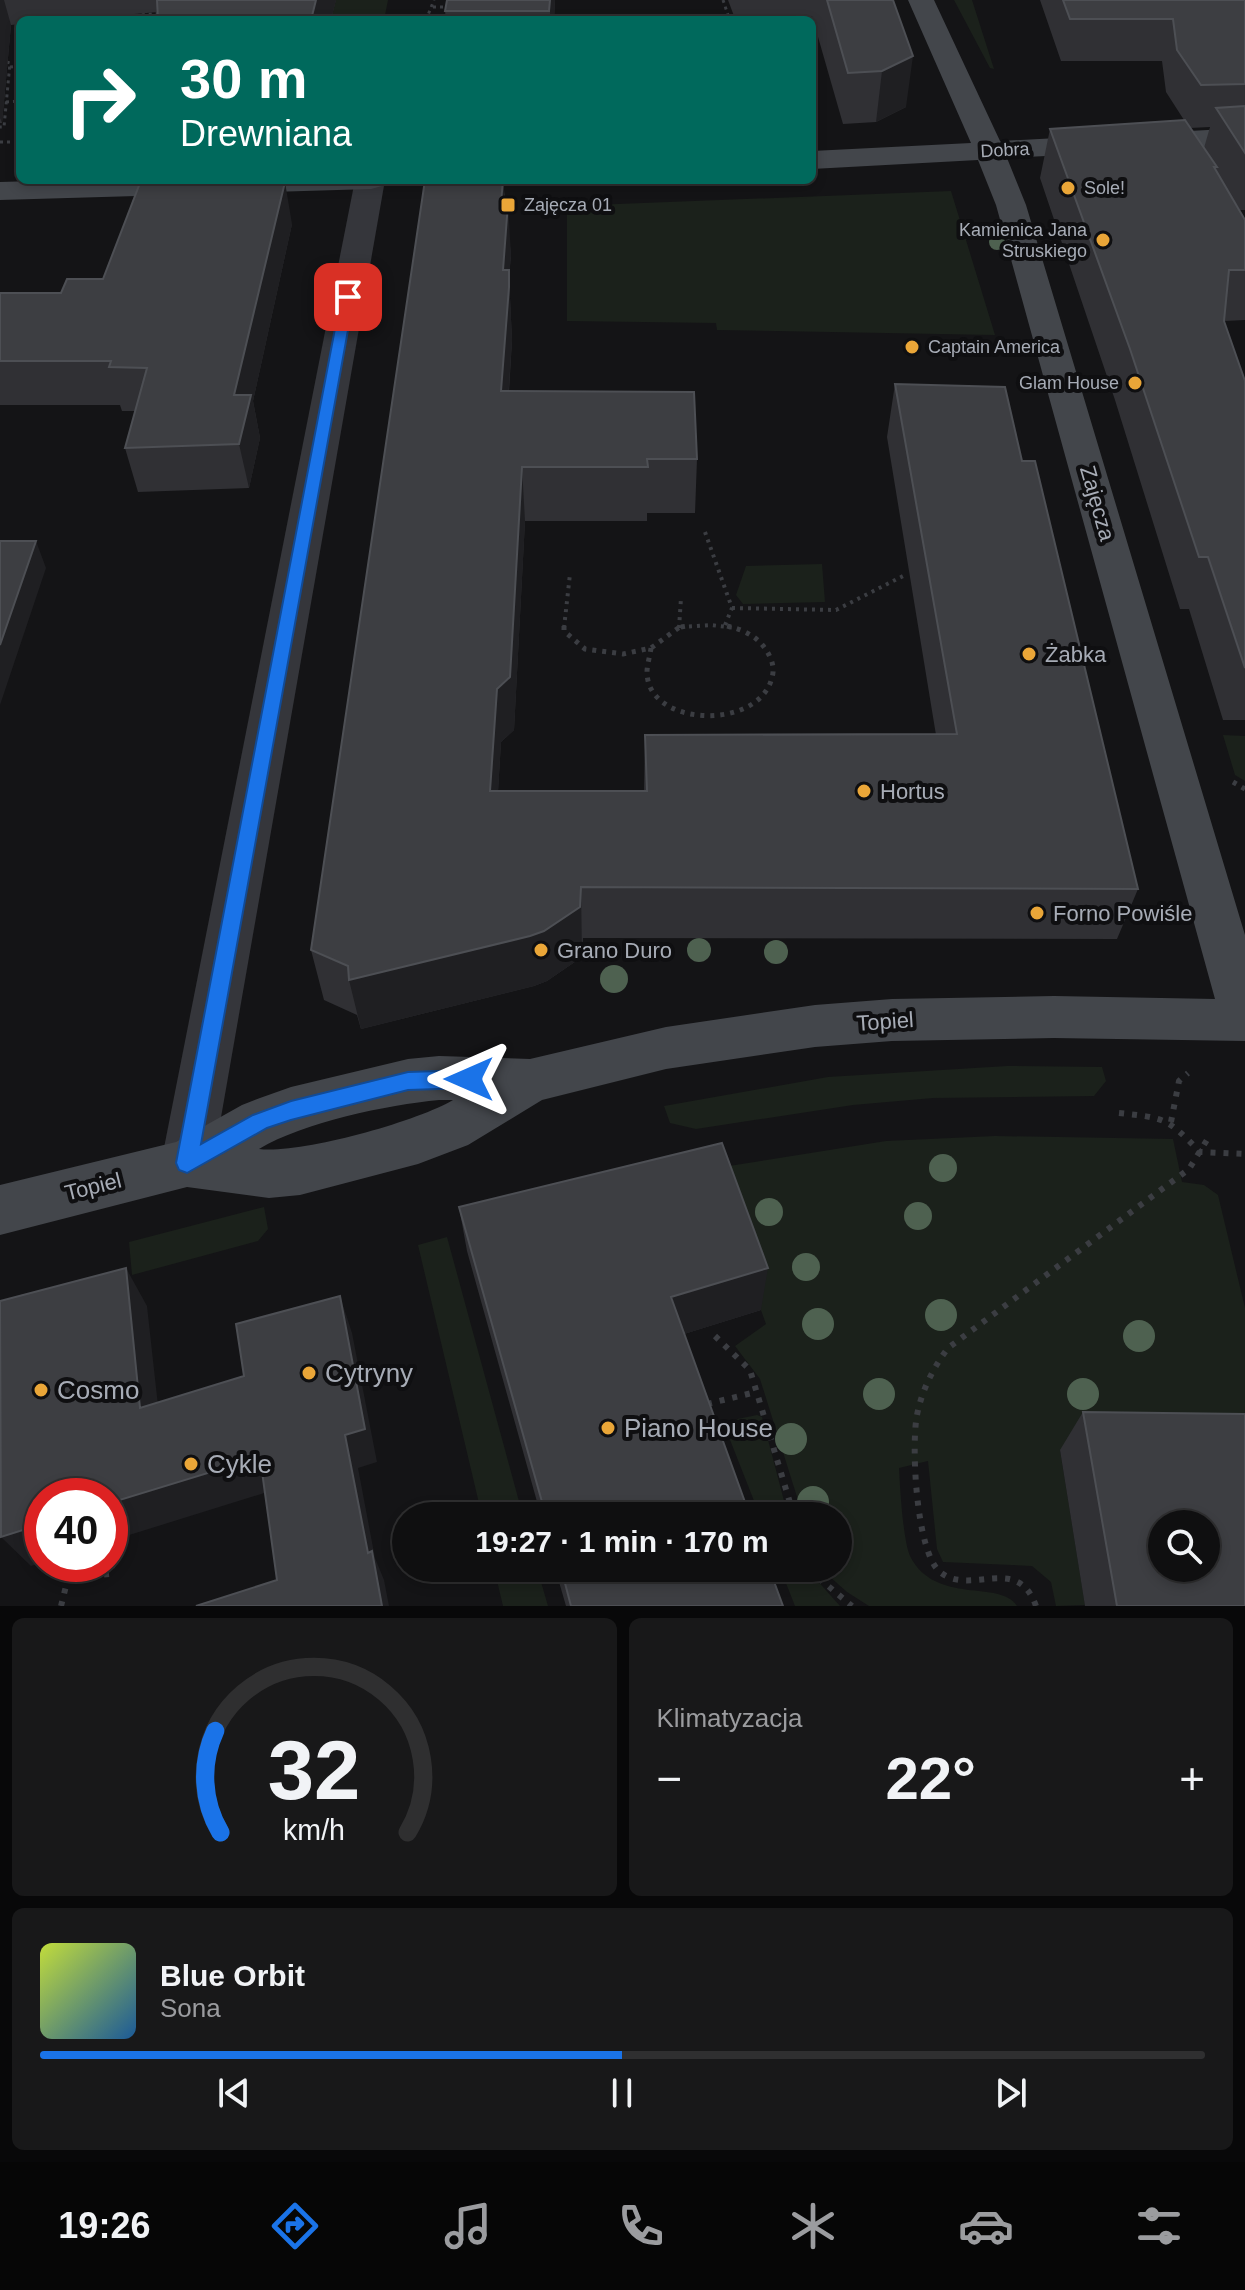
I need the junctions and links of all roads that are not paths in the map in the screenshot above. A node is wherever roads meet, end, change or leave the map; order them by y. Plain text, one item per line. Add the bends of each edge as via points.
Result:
1 (921, 0) edge
2 (1245, 137) edge
3 (989, 150) junction
4 (816, 160) edge
5 (235, 184) edge
6 (369, 184) edge
7 (0, 191) edge
8 (1245, 1019) edge
9 (187, 1163) junction
10 (0, 1210) edge

1 - 3 street, Zajęcza
2 - 3 street, Dobra
3 - 4 street, Dobra
3 - 8 street, Zajęcza via 1016,220
5 - 7 street
6 - 9 street
8 - 9 street, Topiel via 965,1017 815,1026 666,1048 530,1081 450,1129 300,1171 269,1174
9 - 10 street, Topiel

